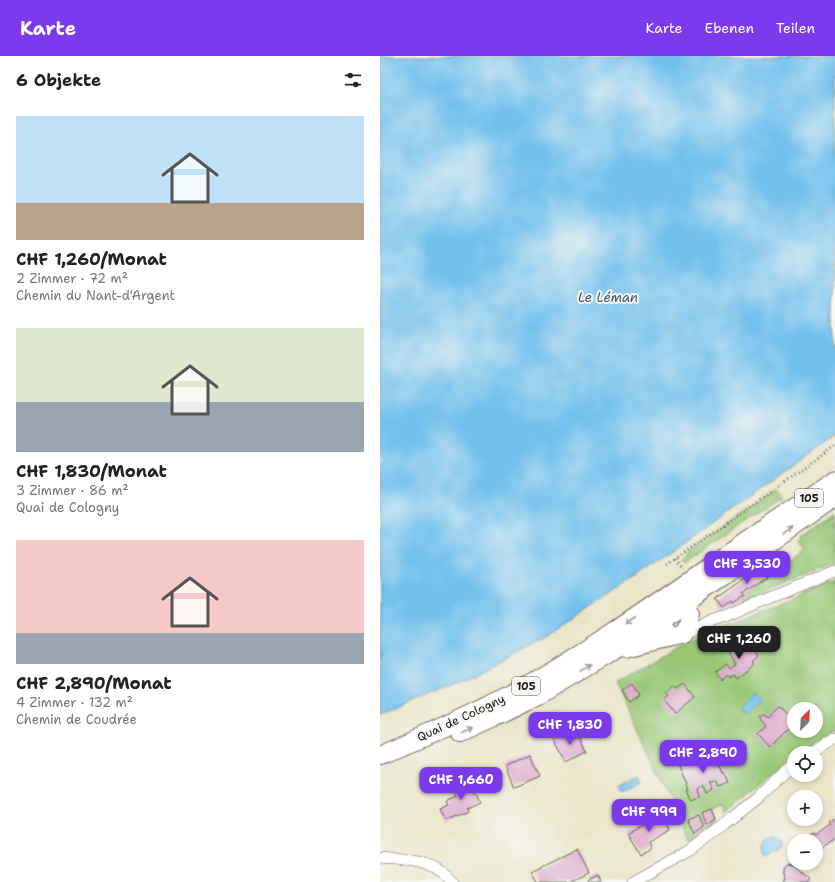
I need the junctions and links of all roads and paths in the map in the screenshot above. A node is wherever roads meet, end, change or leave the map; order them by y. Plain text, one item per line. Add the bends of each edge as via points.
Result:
1 (835, 446) edge
2 (835, 480) edge
3 (835, 498) edge
4 (675, 558) junction
5 (667, 564) dead end
6 (683, 569) dead end
7 (835, 571) edge
8 (662, 599) junction
9 (687, 609) junction
10 (713, 621) junction
11 (658, 622) junction
12 (675, 636) junction
13 (610, 653) junction
14 (835, 739) edge
15 (823, 747) edge
16 (380, 755) edge
17 (380, 767) edge
18 (787, 772) edge
19 (380, 858) edge
20 (452, 882) edge
21 (633, 882) edge

1 - 4 path
2 - 8 main road, 105
9 -> 3 main road, 105
4 - 5 path
4 - 6 path
7 - 10 street
8 - 9 main road via 676,598
8 - 11 main road via 655,612
8 -> 16 main road, Quai de Cologny / 105 via 543,676 474,713
9 - 10 street via 699,618
9 - 11 main road, 105
9 - 12 main road via 687,624
10 - 12 street
11 - 12 main road
11 - 13 main road, Quai de Cologny / 105
12 - 13 main road
17 -> 13 main road, Quai de Cologny / 105 via 516,707
14 - 15 street
18 - 21 street via 758,798 691,850
19 - 20 street via 415,861 431,866

